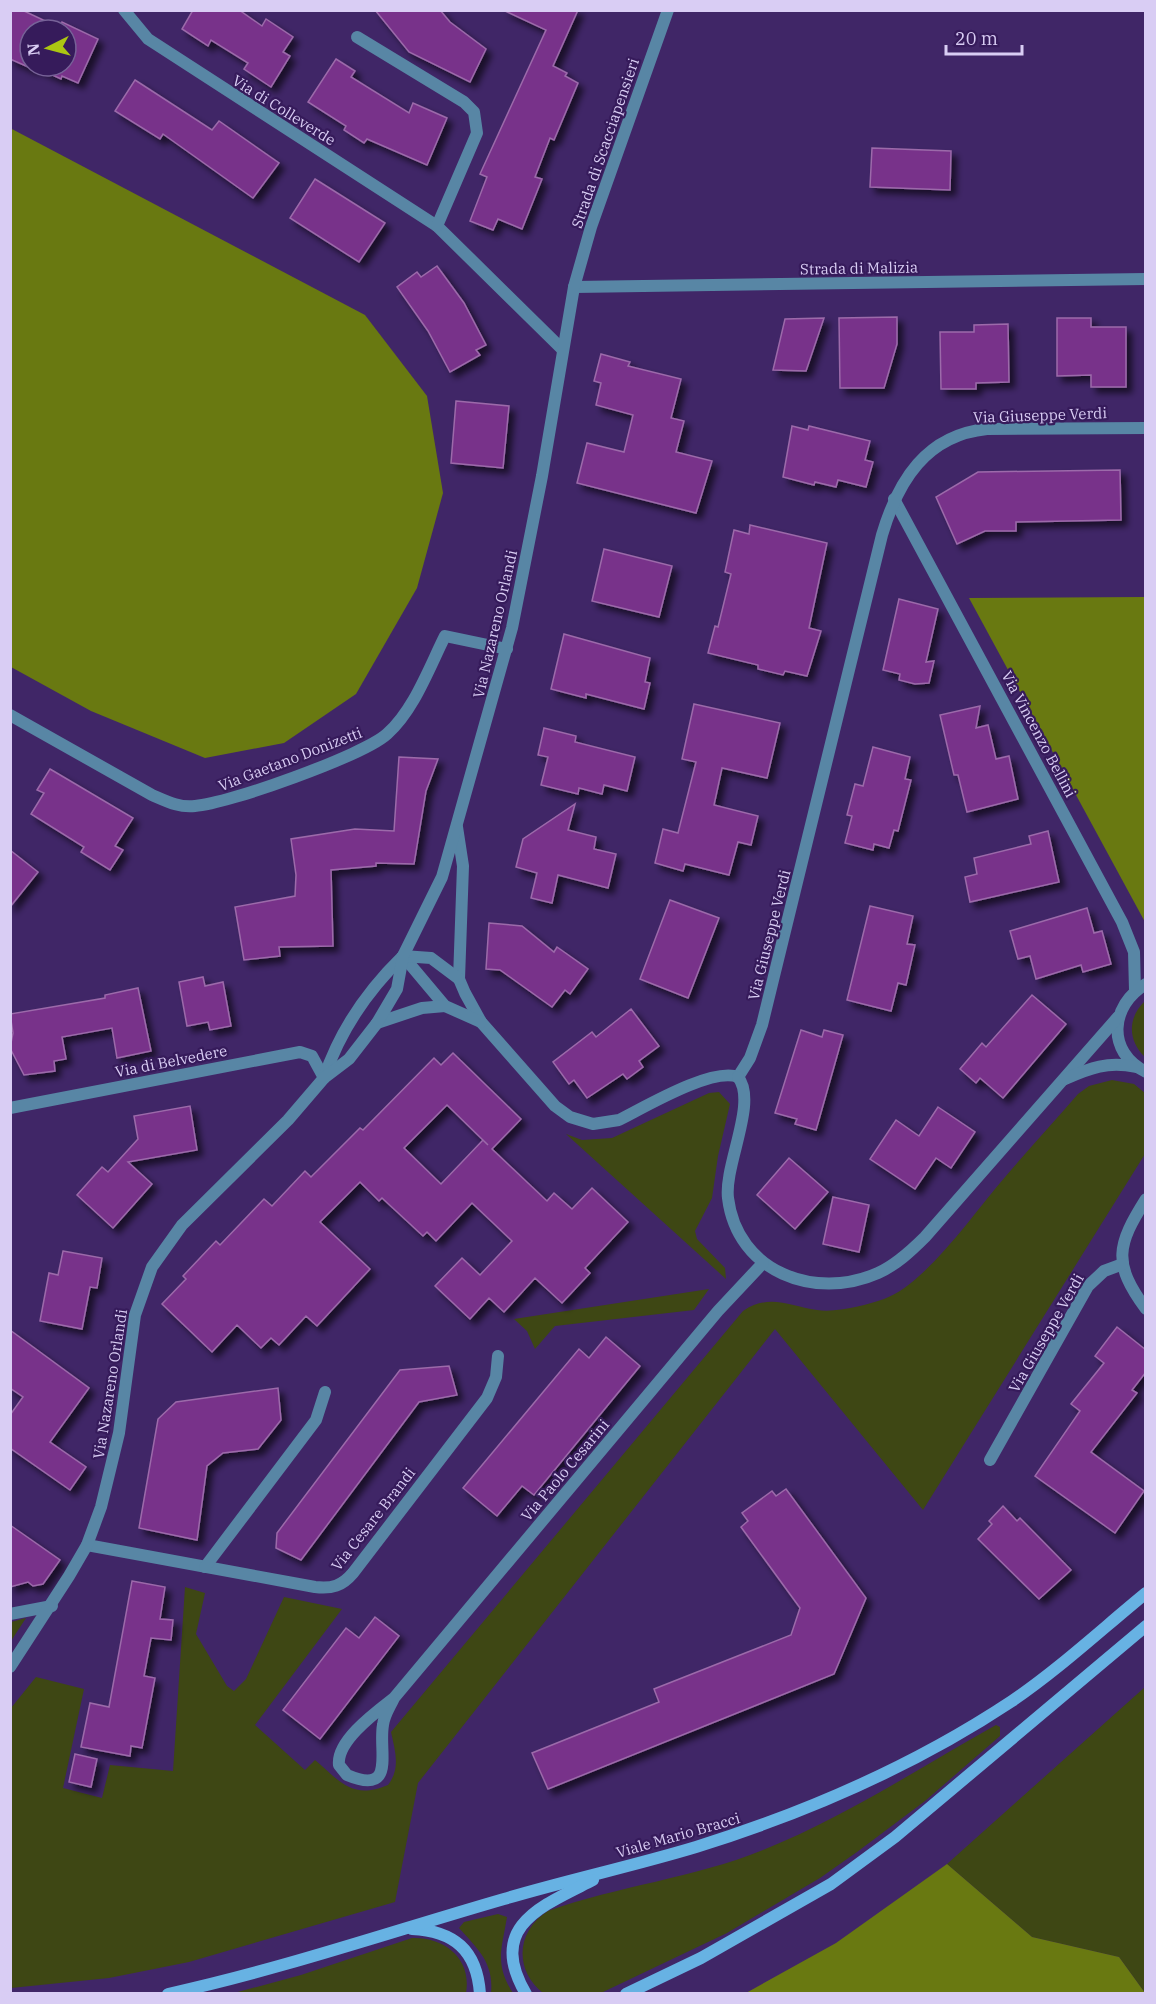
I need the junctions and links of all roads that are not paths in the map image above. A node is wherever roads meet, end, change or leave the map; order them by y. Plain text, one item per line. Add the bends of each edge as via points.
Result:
1 (124, 10) edge
2 (668, 10) edge
3 (357, 37) dead end
4 (437, 226) junction
5 (1146, 279) edge
6 (574, 287) junction
7 (563, 350) junction
8 (1146, 428) edge
9 (894, 499) junction
10 (507, 649) junction
11 (10, 715) edge
12 (457, 827) junction
13 (403, 956) junction
14 (459, 980) junction
15 (1140, 987) edge
16 (445, 1006) junction
17 (1118, 1017) junction
18 (481, 1022) junction
19 (377, 1023) junction
20 (1141, 1069) edge
21 (738, 1077) junction
22 (324, 1078) junction
23 (1062, 1081) junction
24 (10, 1108) edge
25 (1146, 1199) edge
26 (763, 1263) junction
27 (1123, 1264) junction
28 (1146, 1309) edge
29 (498, 1356) dead end
30 (325, 1392) dead end
31 (990, 1460) dead end
32 (87, 1545) junction
33 (205, 1567) junction
34 (1146, 1593) edge
35 (52, 1606) junction
36 (10, 1614) edge
37 (1146, 1626) edge
38 (10, 1667) edge
39 (394, 1698) junction
40 (615, 1869) junction
41 (401, 1929) junction
42 (168, 1994) edge
43 (480, 1994) edge
44 (526, 1994) edge
45 (626, 1994) edge

1 - 4 street, Via di Colleverde via 148,39
2 - 6 street, Strada di Scacciapensieri via 591,227
3 - 4 street via 464,102 474,112 477,133
4 - 7 street, Via di Colleverde
5 - 6 street, Strada di Malizia
6 - 7 street, Via Nazareno Orlandi
7 - 10 street, Via Nazareno Orlandi
8 - 9 street, Via Giuseppe Verdi via 987,429 963,433 928,453
9 - 15 street, Via Vincenzo Bellini via 1122,922 1134,952
9 - 21 street, Via Giuseppe Verdi via 767,1007 755,1048
10 - 11 street, Via Gaetano Donizetti via 446,636 407,709 381,739 246,794 194,807 169,803 152,795
10 - 12 street, Via Nazareno Orlandi
12 - 13 street, Via Nazareno Orlandi via 442,877
12 - 14 street via 463,866
13 - 14 street via 431,958
13 - 16 street
13 - 19 street, Via Nazareno Orlandi via 397,989
13 - 22 street, Via Nazareno Orlandi via 382,977 345,1028
14 - 18 street
15 - 17 street via 1124,1002
16 - 18 street
16 - 19 street via 422,1008
17 - 20 street via 1120,1044
17 - 23 street
18 - 21 street via 555,1107 581,1121 619,1120 710,1078
19 - 22 street, Via Nazareno Orlandi via 349,1059
20 - 23 street via 1117,1063 1094,1067
21 - 26 street via 745,1098 729,1167 728,1198 742,1237
22 - 24 street, Via di Belvedere via 312,1056 300,1052
22 - 32 street, Via Nazareno Orlandi via 282,1127 182,1225 152,1267 133,1326 114,1460
23 - 26 street via 925,1237 894,1264 863,1279 830,1285 795,1280
25 - 27 street via 1125,1236
26 - 39 street, Via Paolo Cesarini via 717,1311
27 - 28 street via 1131,1287
27 - 31 street, Via Giuseppe Verdi via 1104,1270 1088,1286
29 - 33 street, Via Cesare Brandi via 496,1377 487,1398 345,1582 322,1588
30 - 33 street via 316,1420
32 - 33 street, Via Cesare Brandi
32 - 35 street, Via Nazareno Orlandi
34 - 40 main road, Viale Mario Bracci via 1020,1695 891,1771 763,1825
35 - 36 street
35 - 38 street, Via Nazareno Orlandi
37 - 45 main road via 895,1838 831,1884 701,1958
39 - 39 street, Via Paolo Cesarini via 368,1718 341,1750 339,1765 347,1775 373,1779 383,1771 382,1726
40 - 41 main road, Viale Mario Bracci
40 - 44 main road via 538,1908 521,1925 512,1953 514,1969
41 - 42 main road, Viale Mario Bracci
41 - 43 main road via 448,1935 474,1963

